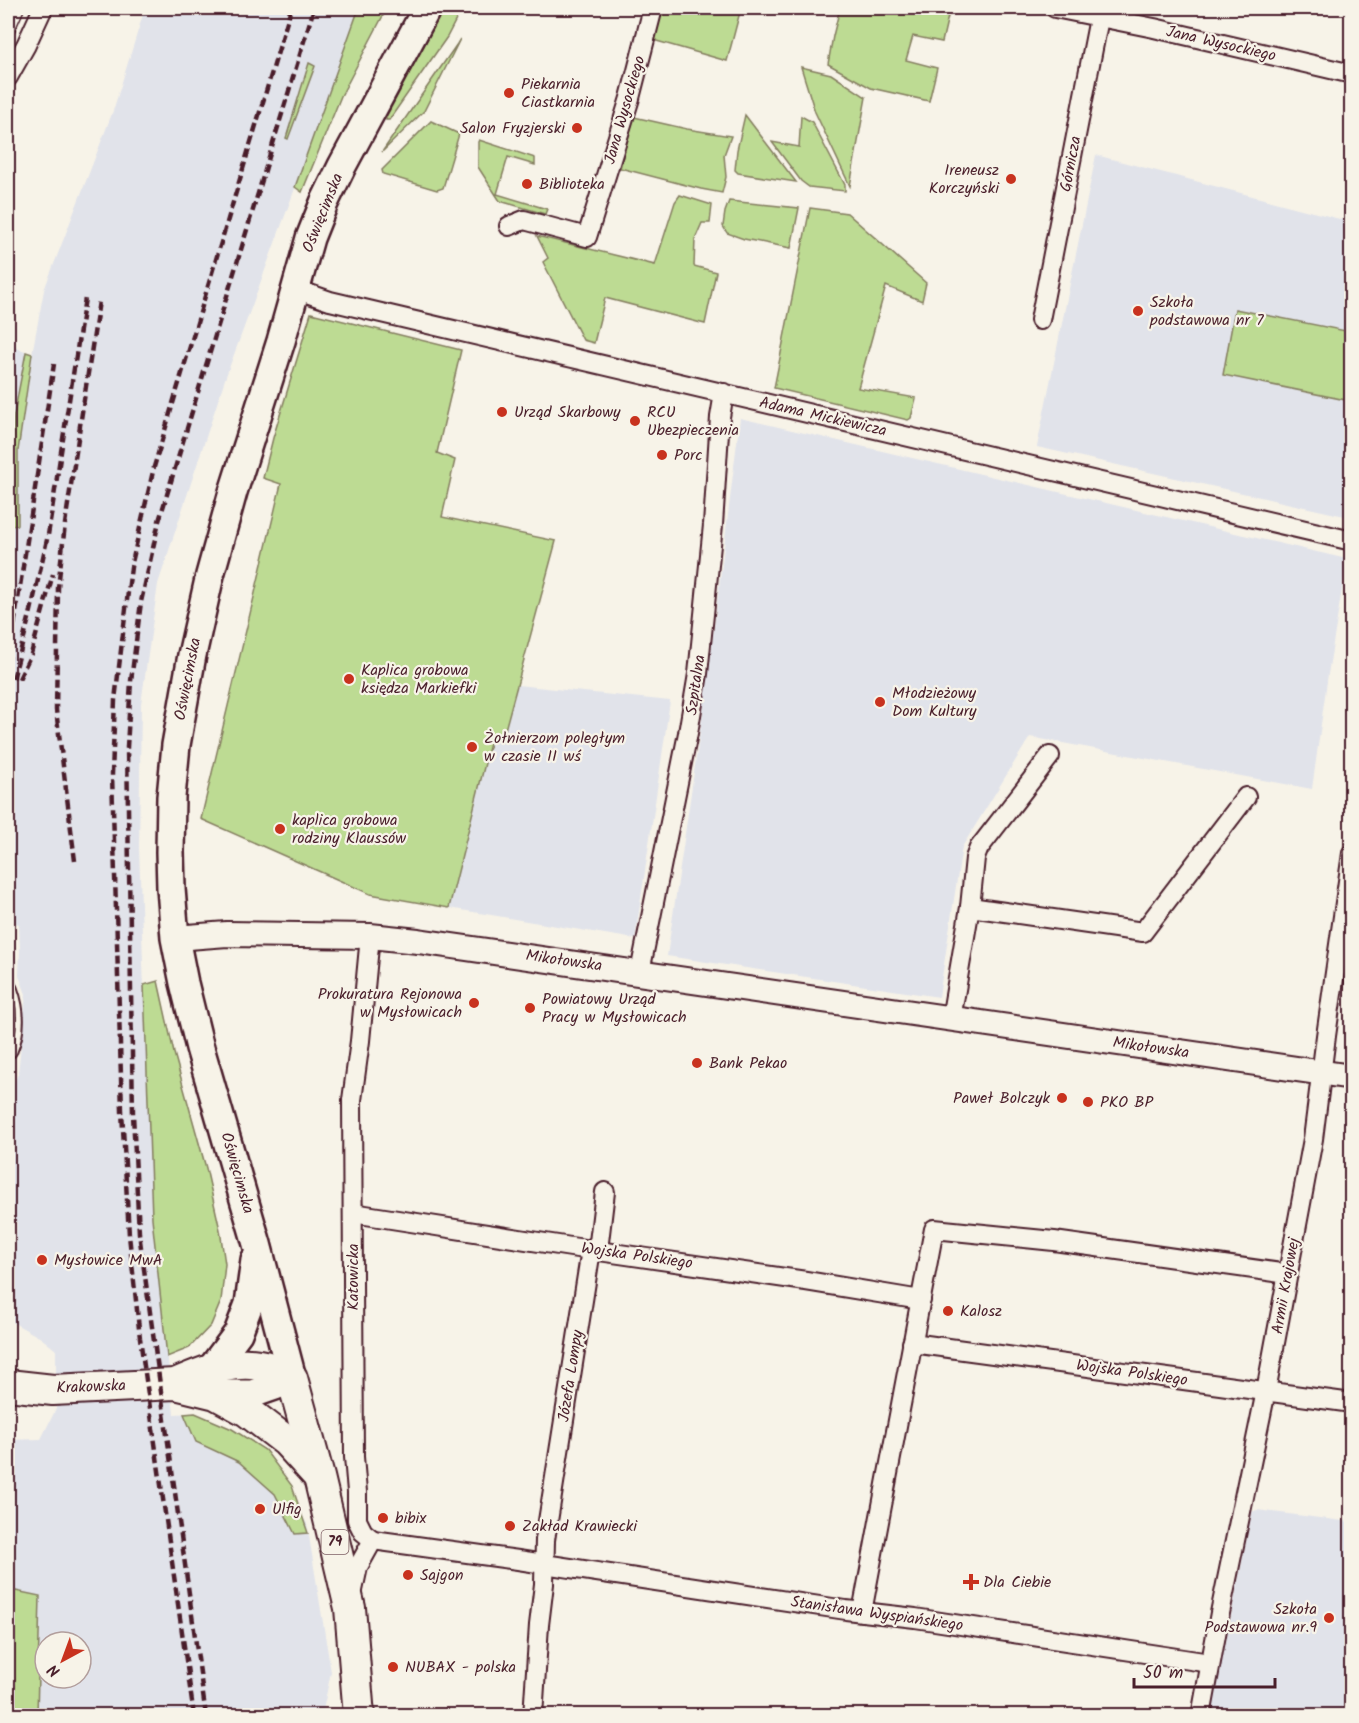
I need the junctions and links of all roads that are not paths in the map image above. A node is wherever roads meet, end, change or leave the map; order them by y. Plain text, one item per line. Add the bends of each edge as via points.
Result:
1 (29, 8) edge
2 (43, 8) edge
3 (427, 8) edge
4 (653, 8) edge
5 (1055, 8) edge
6 (1100, 12) edge
7 (34, 27) junction
8 (1352, 74) edge
9 (8, 77) edge
10 (509, 226) dead end
11 (295, 289) junction
12 (1040, 320) dead end
13 (724, 393) junction
14 (1352, 541) edge
15 (1050, 756) dead end
16 (1246, 797) dead end
17 (1352, 853) edge
18 (970, 907) junction
19 (370, 936) junction
20 (175, 938) junction
21 (640, 972) junction
22 (8, 990) edge
23 (951, 1019) junction
24 (8, 1049) edge
25 (1322, 1072) junction
26 (1352, 1077) edge
27 (605, 1192) dead end
28 (352, 1213) junction
29 (257, 1244) junction
30 (591, 1250) junction
31 (1288, 1274) junction
32 (921, 1300) junction
33 (912, 1343) junction
34 (292, 1378) junction
35 (214, 1382) junction
36 (8, 1385) edge
37 (1266, 1391) junction
38 (1352, 1403) edge
39 (319, 1477) junction
40 (373, 1540) junction
41 (545, 1564) junction
42 (350, 1608) junction
43 (862, 1612) junction
44 (1210, 1663) junction
45 (359, 1716) edge
46 (533, 1716) edge
47 (1201, 1716) edge

1 - 7 street
2 - 7 street
3 - 11 main road, Oświęcimska via 342,166 310,238
4 - 10 street, Jana Wysockiego via 587,237 524,220
5 - 6 street, Jana Wysockiego
6 - 8 street, Jana Wysockiego
6 - 12 street, Górnicza
7 - 9 street
11 - 13 street, Adama Mickiewicza via 330,301
11 - 20 main road, Oświęcimska via 233,492 192,655 171,797
13 - 14 street, Adama Mickiewicza
13 - 21 street, Szpitalna via 695,695
15 - 18 street via 979,848
16 - 18 street via 1143,932
17 - 25 street, Armii Krajowej
18 - 23 street
19 - 20 street, Mikołowska via 227,934
19 - 21 street, Mikołowska
19 - 28 street, Katowicka via 352,1100
20 - 29 main road, Oświęcimska via 200,1048
21 - 23 street, Mikołowska
22 - 24 street via 14,1016
23 - 25 street, Mikołowska
25 - 26 street, Mikołowska
25 - 31 street, Armii Krajowej
27 - 30 street, Józefa Lompy via 599,1242
28 - 30 street, Wojska Polskiego
28 - 40 street, Katowicka via 357,1520
29 - 34 main road, Oświęcimska
29 - 35 main road via 249,1304
30 - 32 street, Wojska Polskiego
30 - 41 street, Józefa Lompy via 547,1529
31 - 32 street via 1054,1241 934,1229
31 - 37 street, Armii Krajowej
32 - 33 street
33 - 37 street, Wojska Polskiego
33 - 43 street
34 - 35 main road, Krakowska via 269,1367 241,1363
34 - 39 main road, 79
35 - 36 main road, Krakowska via 53,1390
35 - 39 main road via 286,1442
37 - 38 street, Wojska Polskiego
37 - 44 street, Armii Krajowej
39 - 42 main road, 79
40 - 41 street, Stanisława Wyspiańskiego
40 - 42 street via 358,1567
41 - 43 street, Stanisława Wyspiańskiego
41 - 46 street
42 - 45 main road, 79
43 - 44 street, Stanisława Wyspiańskiego
44 - 47 street, Armii Krajowej

